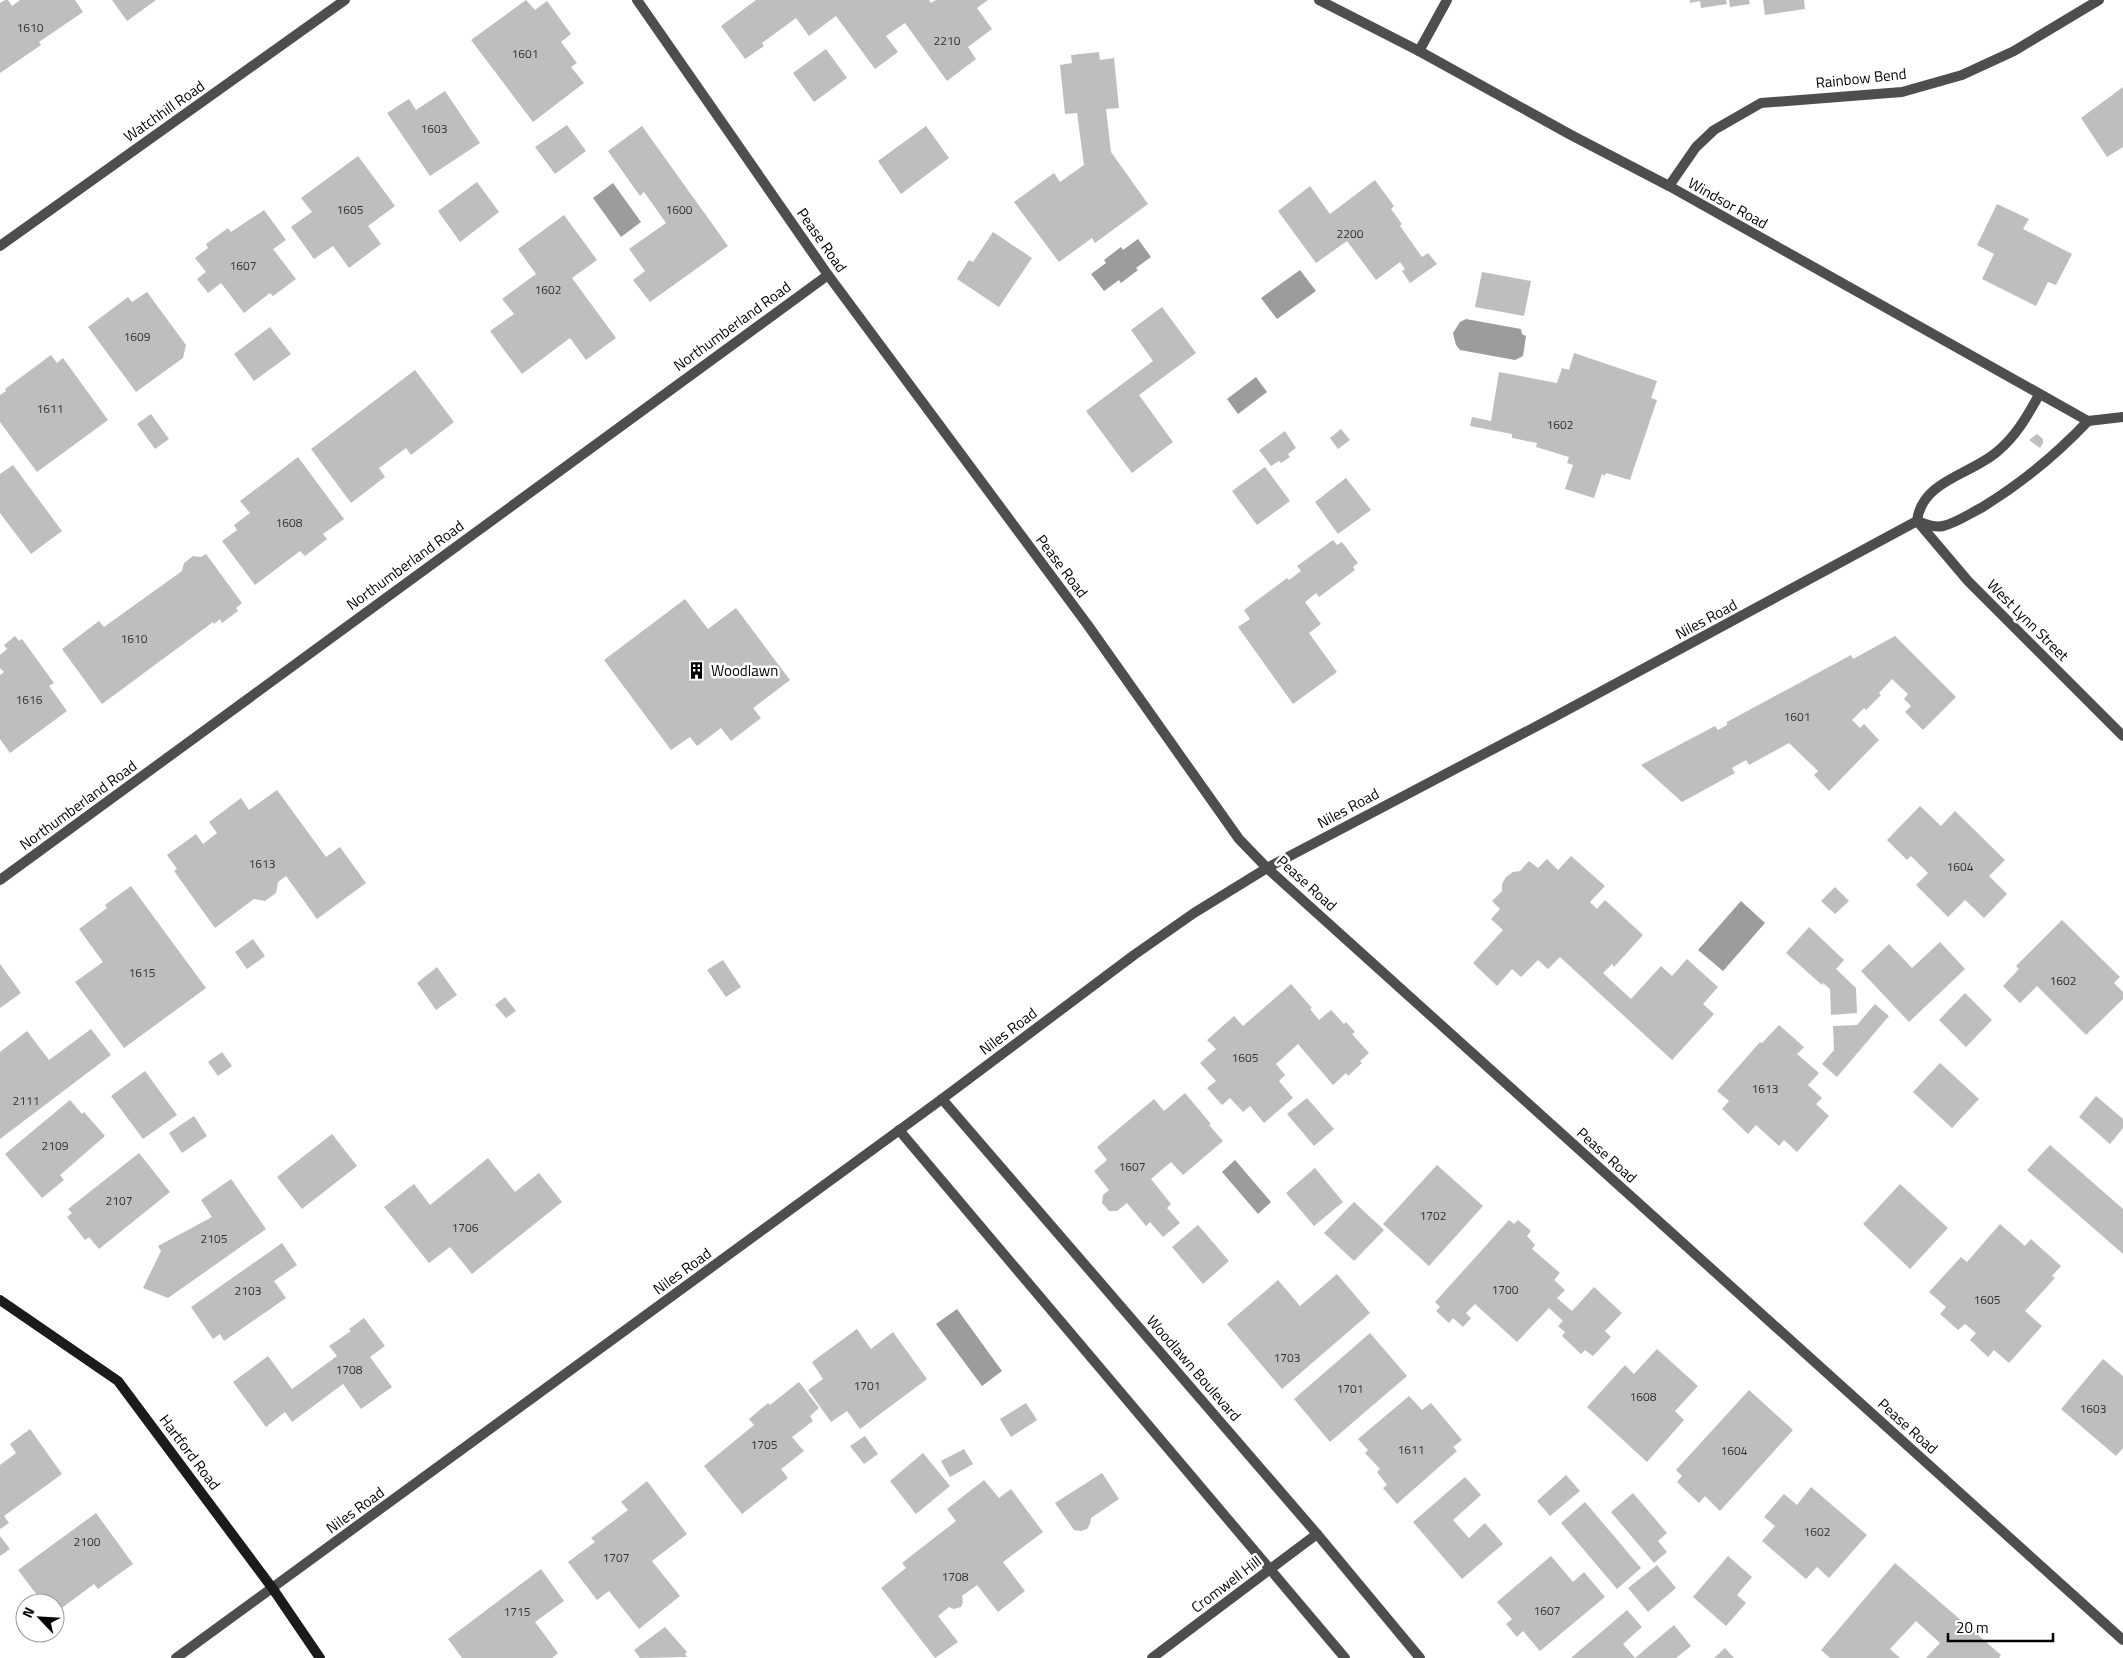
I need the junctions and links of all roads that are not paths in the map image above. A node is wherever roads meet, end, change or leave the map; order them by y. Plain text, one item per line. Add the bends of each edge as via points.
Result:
1 (345, 0) edge
2 (637, 0) edge
3 (1319, 0) edge
4 (1447, 0) edge
5 (2099, 0) edge
6 (1419, 51) junction
7 (1669, 186) junction
8 (0, 246) edge
9 (828, 275) junction
10 (2039, 395) junction
11 (2123, 417) edge
12 (2088, 421) junction
13 (1917, 521) junction
14 (2123, 736) edge
15 (1267, 868) junction
16 (0, 880) edge
17 (942, 1099) junction
18 (899, 1130) junction
19 (0, 1300) edge
20 (1317, 1534) junction
21 (1271, 1569) junction
22 (273, 1589) junction
23 (2123, 1640) edge
24 (176, 1658) edge
25 (320, 1658) edge
26 (1152, 1658) edge
27 (1345, 1658) edge
28 (1420, 1658) edge

1 - 8 street, Watchhill Road
2 - 9 street, Pease Road
3 - 6 street, Windsor Road
4 - 6 street
5 - 7 street, Rainbow Bend via 2014,51 1962,75 1902,92 1761,103 1714,130 1696,147
6 - 7 street, Windsor Road
7 - 10 street, Windsor Road
9 - 15 street, Pease Road via 1086,624 1239,839
9 - 16 street, Northumberland Road
10 - 12 street, Windsor Road
10 - 13 street via 2007,444 1978,465 1933,490 1918,508
11 - 12 street
12 - 13 street via 2035,472 1978,509 1942,526
13 - 14 street, West Lynn Street via 1968,582
13 - 15 street, Niles Road
15 - 17 street, Niles Road via 1194,913
15 - 23 street, Pease Road
17 - 18 street, Niles Road
17 - 20 street, Woodlawn Boulevard
18 - 21 street
18 - 22 street, Niles Road
19 - 22 street, Hartford Road via 118,1381
20 - 21 street, Cromwell Hill
20 - 28 street, Woodlawn Boulevard
21 - 26 street, Cromwell Hill
21 - 27 street
22 - 24 street, Niles Road
22 - 25 street, Hartford Road

